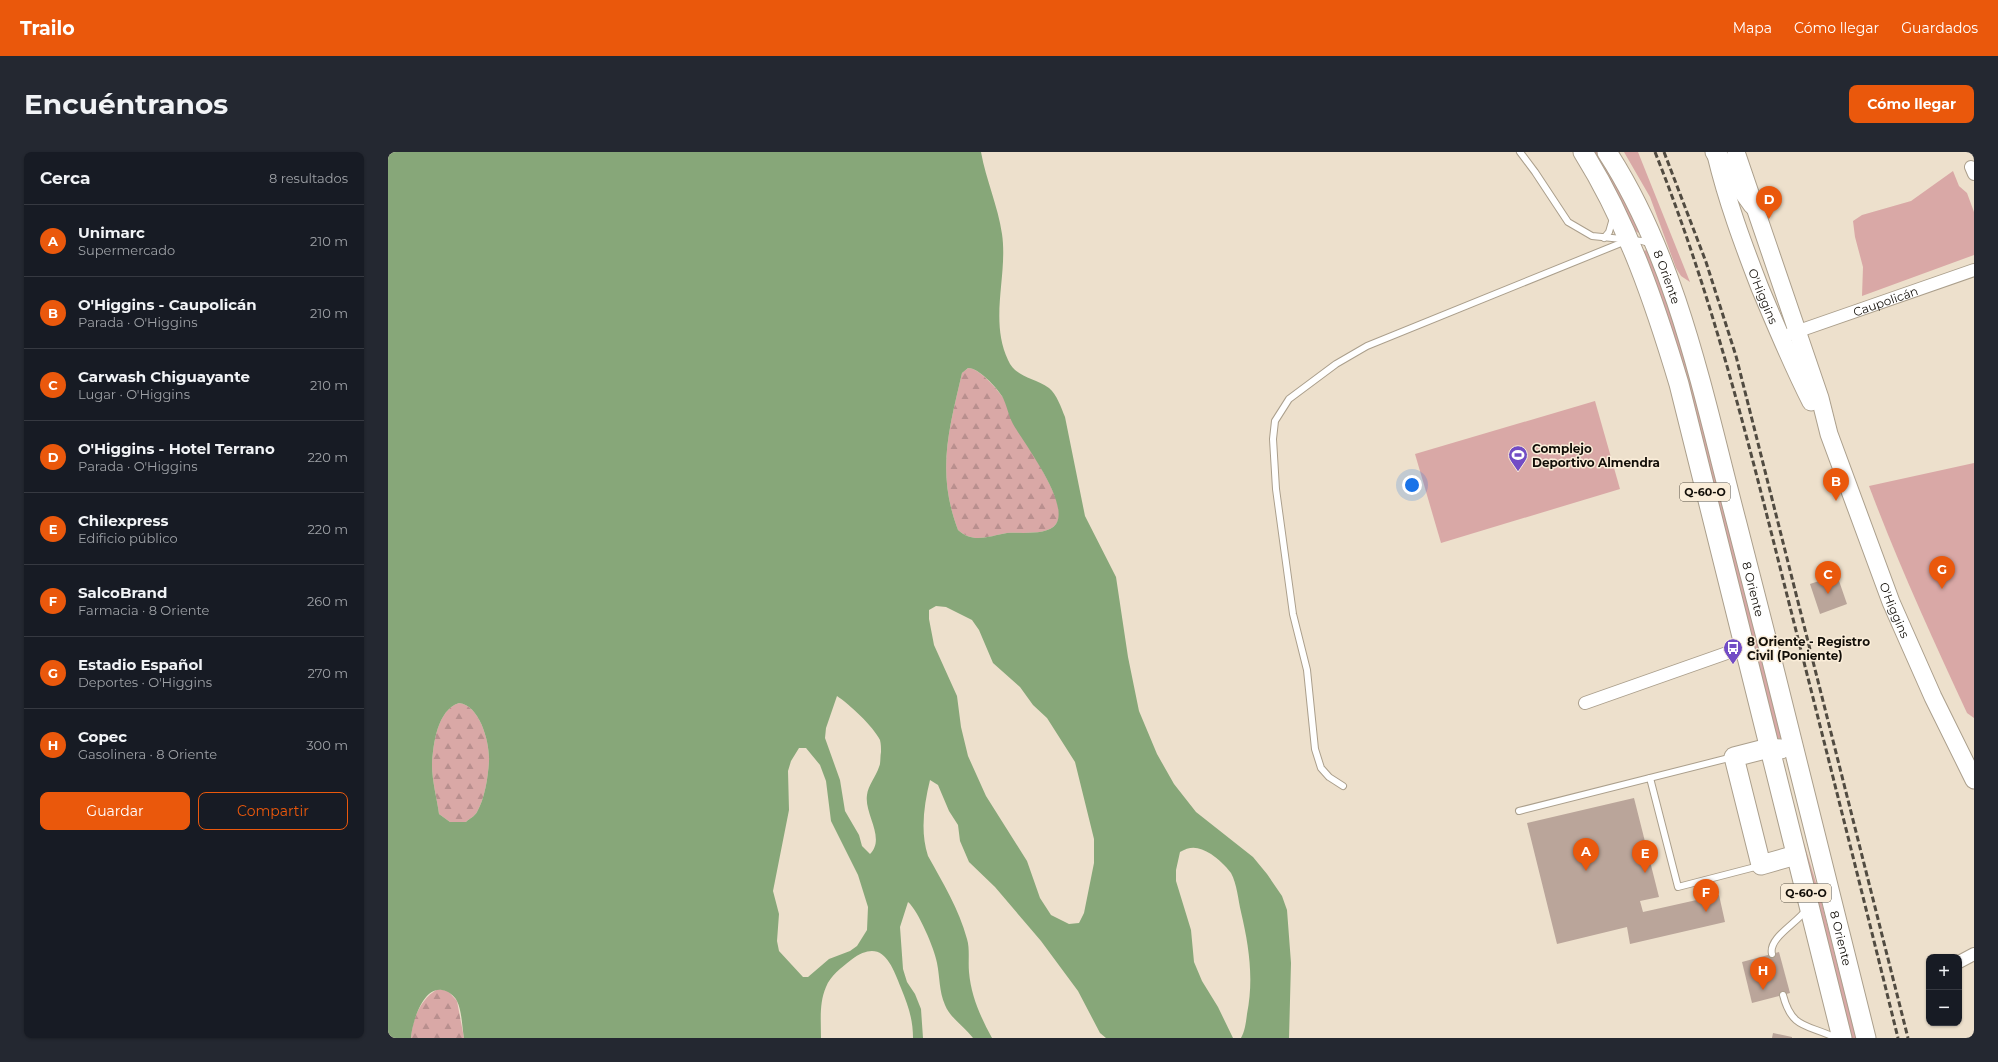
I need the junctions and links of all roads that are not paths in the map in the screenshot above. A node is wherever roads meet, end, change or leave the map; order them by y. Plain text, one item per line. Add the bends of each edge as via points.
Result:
1 (1520, 152) edge
2 (1583, 152) edge
3 (1736, 152) edge
4 (1716, 153) edge
5 (1610, 157) edge
6 (1753, 205) junction
7 (1614, 211) junction
8 (1604, 238) junction
9 (1628, 240) junction
10 (1656, 248) junction
11 (1974, 270) edge
12 (1796, 332) junction
13 (1781, 338) junction
14 (1829, 434) junction
15 (1744, 646) junction
16 (1586, 703) dead end
17 (1769, 748) junction
18 (1734, 756) junction
19 (1797, 759) junction
20 (1650, 778) junction
21 (1974, 780) edge
22 (1343, 786) dead end
23 (1519, 811) dead end
24 (1796, 855) junction
25 (1761, 865) junction
26 (1809, 906) junction
27 (1772, 954) dead end
28 (1974, 954) edge
29 (1962, 960) edge
30 (1783, 995) dead end
31 (1836, 1038) edge
32 (1842, 1038) edge
33 (1866, 1038) edge

1 - 8 lane via 1568,222 1592,236
2 - 7 main road, 8 Oriente / Q-60-O
3 - 6 main road, O'Higgins
4 - 6 main road
4 - 13 main road, O'Higgins via 1731,212
5 - 10 main road, 8 Oriente / Q-60-O
6 - 12 main road, O'Higgins
7 - 8 lane via 1609,232
7 - 9 main road, 8 Oriente / Q-60-O
8 - 9 lane
9 - 10 lane via 1642,240
9 - 15 main road, 8 Oriente / Q-60-O via 1648,288 1678,384
9 - 22 lane via 1367,346 1304,386 1289,399 1275,421 1273,439 1276,489 1293,614 1307,670 1315,749 1321,768 1328,777
10 - 19 main road, 8 Oriente / Q-60-O via 1696,366
11 - 12 street, Caupolicán
12 - 13 street, Caupolicán
12 - 14 main road, O'Higgins via 1820,398
13 - 14 main road, O'Higgins
14 - 21 main road, O'Higgins via 1899,621
15 - 16 street
15 - 17 main road, 8 Oriente / Q-60-O
17 - 18 main road
17 - 19 main road via 1779,748
17 - 24 main road, 8 Oriente / Q-60-O
18 - 20 lane
18 - 25 main road
19 - 33 main road, 8 Oriente / Q-60-O
20 - 23 lane
20 - 25 lane via 1678,887
24 - 25 main road
24 - 26 main road, 8 Oriente / Q-60-O
26 - 27 lane via 1794,924 1775,940 1771,947
26 - 32 main road, 8 Oriente / Q-60-O
28 - 29 street
30 - 31 lane via 1793,1020

